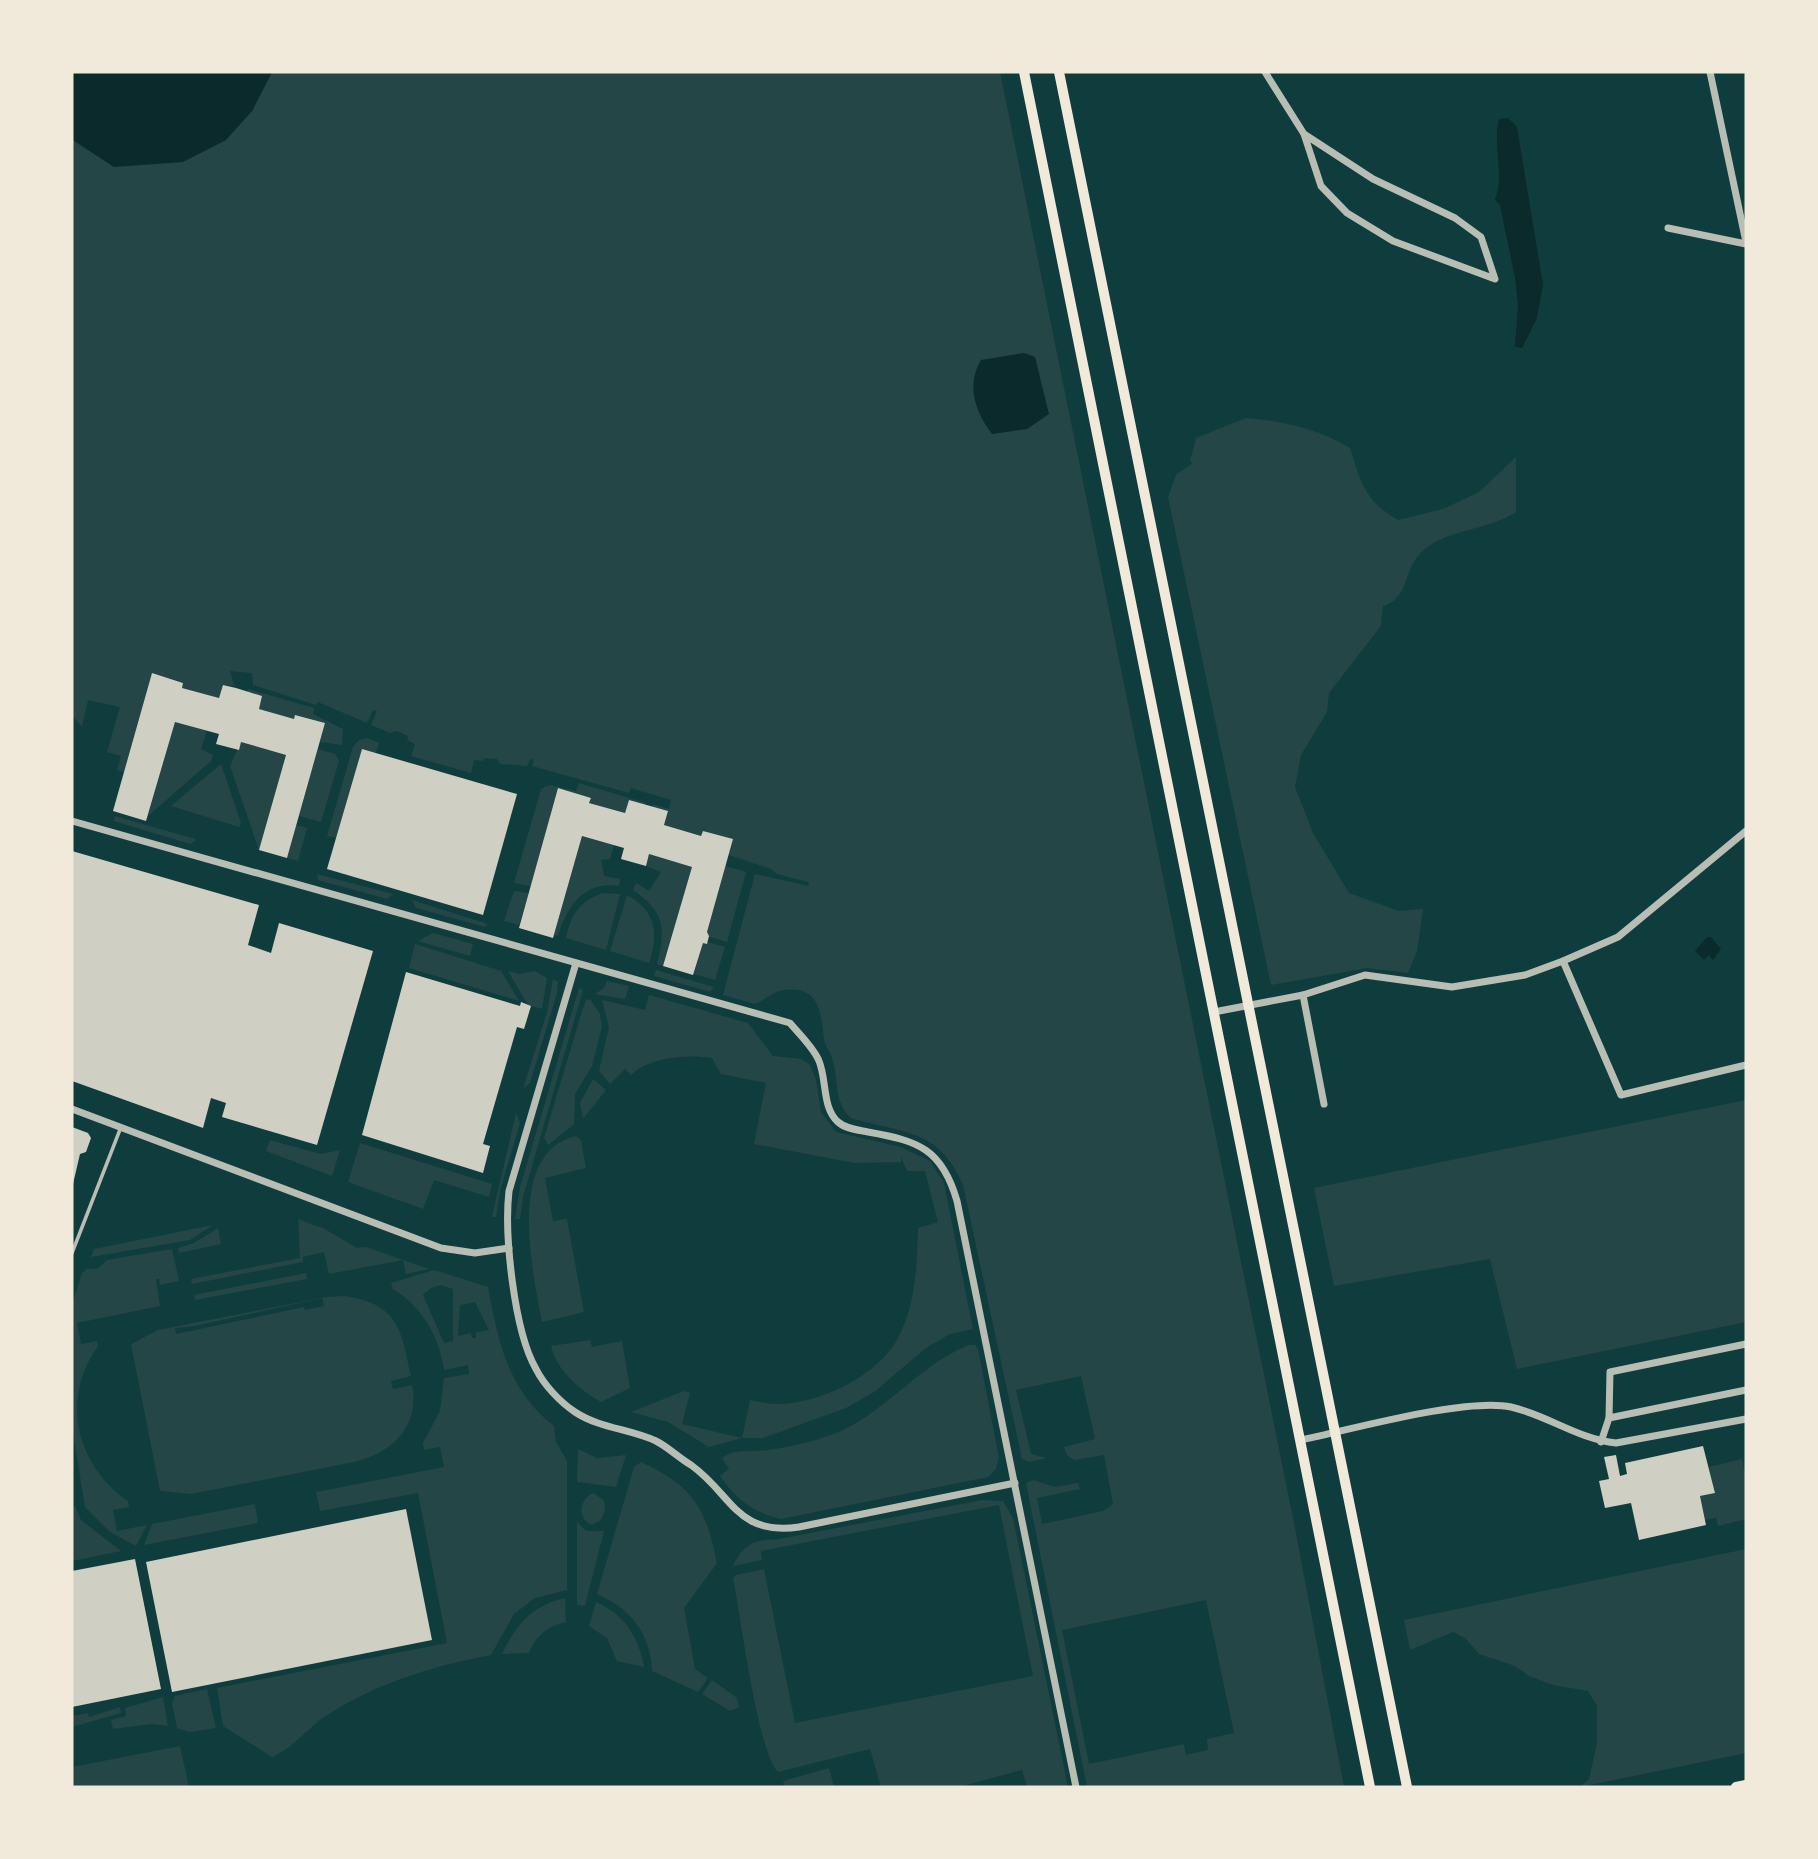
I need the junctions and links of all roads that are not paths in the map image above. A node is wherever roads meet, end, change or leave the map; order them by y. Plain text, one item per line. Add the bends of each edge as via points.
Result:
1 (1024, 72) edge
2 (1059, 72) edge
3 (1265, 72) edge
4 (1710, 72) edge
5 (1304, 134) junction
6 (1668, 228) dead end
7 (1746, 243) edge
8 (72, 821) edge
9 (1746, 831) edge
10 (1563, 961) junction
11 (576, 962) junction
12 (1303, 995) junction
13 (1248, 1005) junction
14 (1214, 1012) junction
15 (1746, 1065) edge
16 (1324, 1104) dead end
17 (72, 1109) edge
18 (121, 1128) junction
19 (509, 1248) junction
20 (72, 1253) edge
21 (1746, 1344) edge
22 (1746, 1390) edge
23 (1609, 1418) junction
24 (1746, 1419) edge
25 (1334, 1433) junction
26 (1301, 1440) junction
27 (1601, 1441) junction
28 (1015, 1483) junction
29 (1746, 1786) edge
30 (1076, 1787) edge
31 (1370, 1787) edge
32 (1406, 1787) edge
33 (1736, 1787) edge

1 - 14 main road
2 - 13 main road
3 - 5 street
4 - 7 street
5 - 5 street via 1373,179 1455,218 1480,237 1495,279 1393,241 1348,213 1321,186
6 - 7 street
8 - 11 street
9 - 10 street via 1618,937
10 - 12 street via 1525,975 1452,987 1365,975
10 - 15 street via 1621,1096
11 - 19 street via 509,1191
11 - 28 street via 790,1023 819,1059 829,1107 837,1121 850,1129 903,1138 937,1158 950,1175 957,1201
12 - 13 street
12 - 16 street
13 - 14 street
13 - 25 main road
14 - 26 main road
17 - 18 street
18 - 19 street via 441,1248 475,1253
18 - 20 lane
19 - 28 street via 523,1335 535,1369 554,1394 576,1413 656,1441 709,1478 744,1519 779,1530
21 - 23 street via 1609,1372
22 - 23 street
23 - 27 street
24 - 27 street via 1627,1443
25 - 26 street
25 - 27 street via 1487,1404 1521,1410
25 - 32 main road
26 - 31 main road
28 - 30 street
29 - 33 main road

